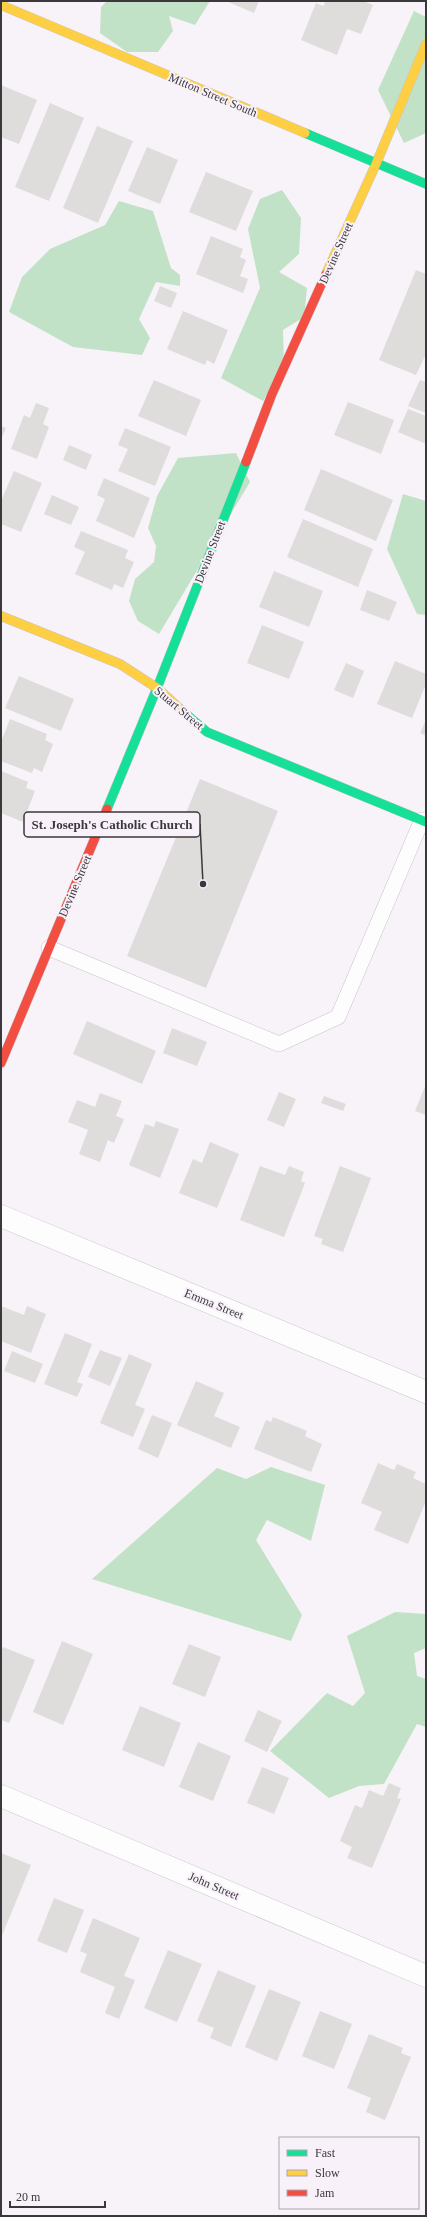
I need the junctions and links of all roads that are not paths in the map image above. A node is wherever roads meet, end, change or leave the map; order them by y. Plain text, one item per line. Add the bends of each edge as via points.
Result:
1 (1, 5) edge
2 (426, 44) edge
3 (376, 164) junction
4 (426, 184) edge
5 (1, 616) edge
6 (157, 688) junction
7 (424, 821) edge
8 (49, 948) junction
9 (1, 1063) edge
10 (1, 1216) edge
11 (426, 1392) edge
12 (1, 1796) edge
13 (426, 1976) edge

1 - 3 street, Mitton Street South
2 - 3 street, Devine Street
3 - 4 street, Mitton Street South
3 - 6 street, Devine Street via 272,394
5 - 6 street, Stuart Street via 120,664
6 - 7 street, Stuart Street via 207,732
6 - 8 street, Devine Street
7 - 8 lane via 338,1017 279,1044
8 - 9 street, Devine Street
10 - 11 street, Emma Street
12 - 13 street, John Street

